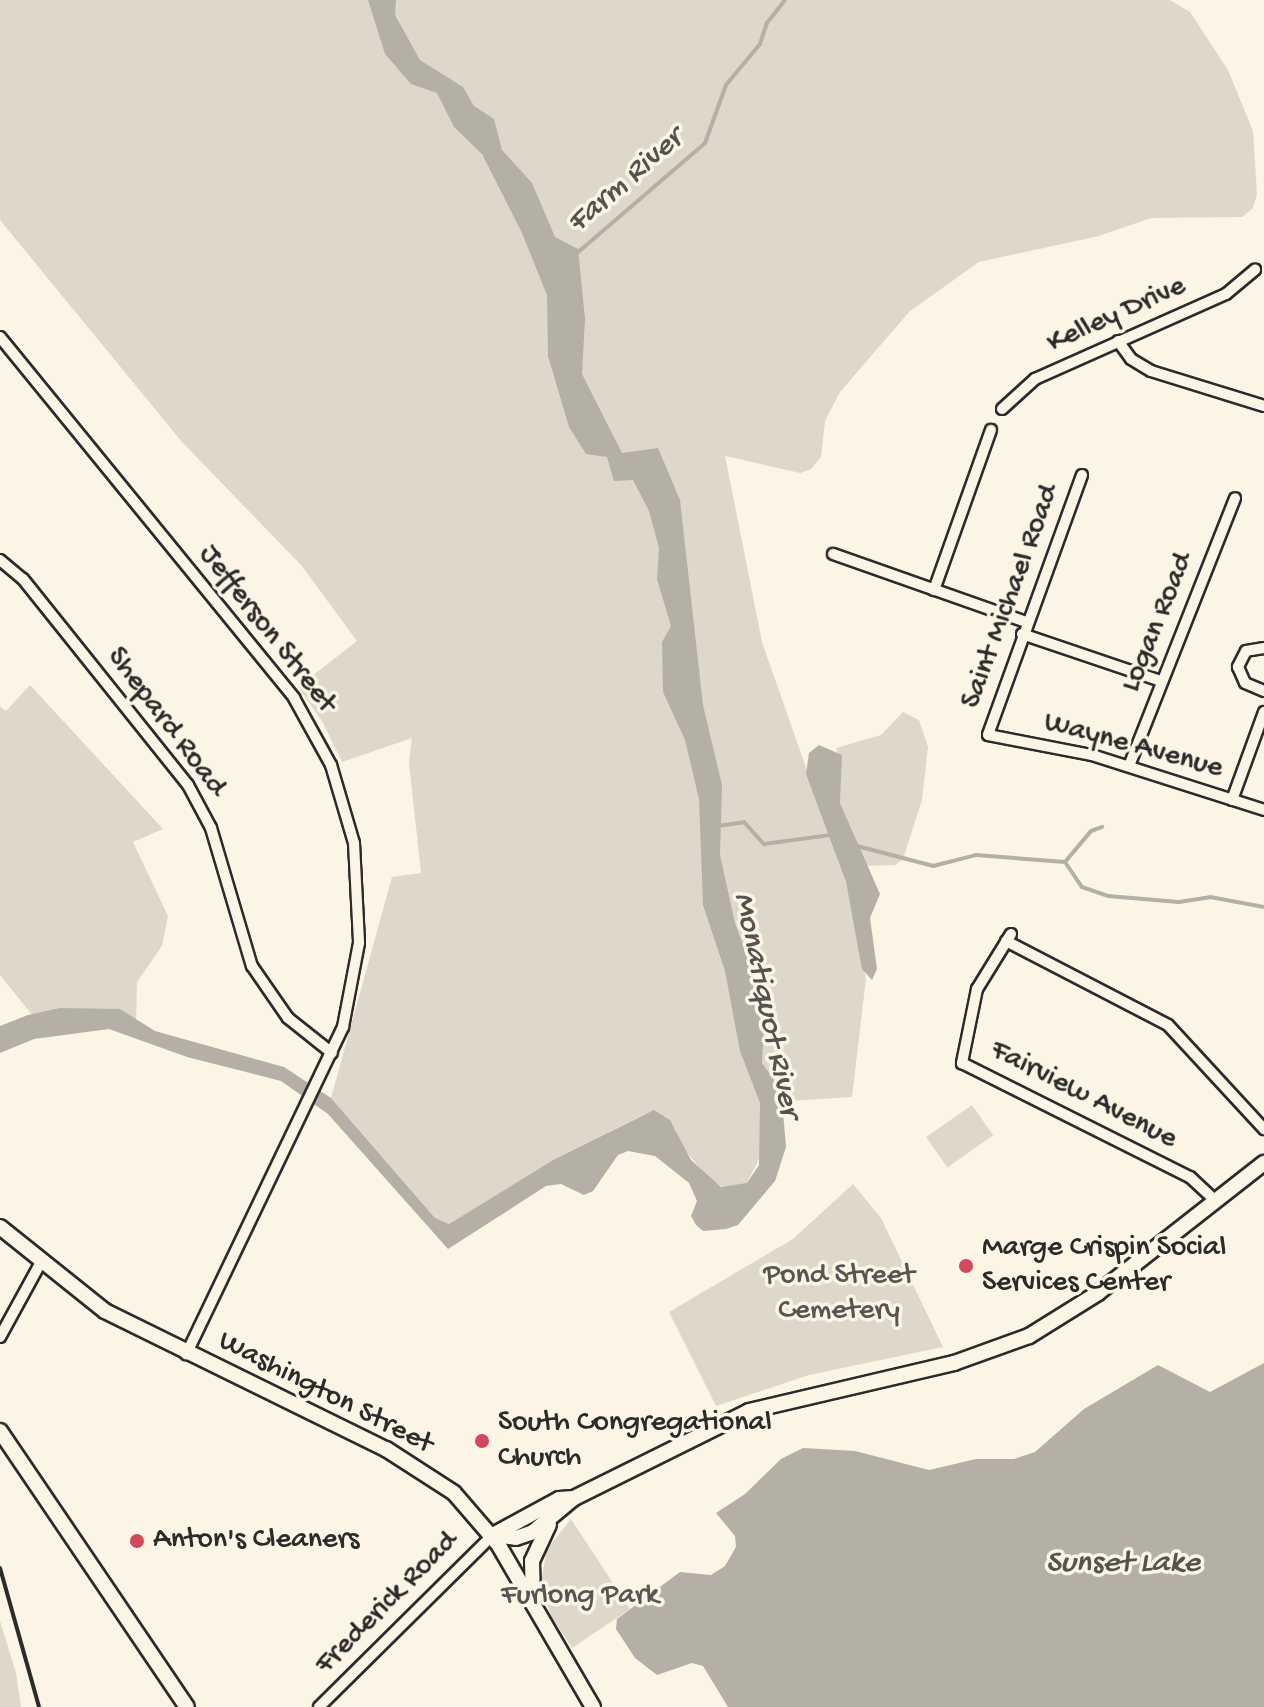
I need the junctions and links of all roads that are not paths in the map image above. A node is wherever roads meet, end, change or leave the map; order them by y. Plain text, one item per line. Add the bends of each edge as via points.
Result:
1 (1255, 270) dead end
2 (0, 337) edge
3 (1118, 341) junction
4 (1264, 406) edge
5 (1002, 409) dead end
6 (991, 430) dead end
7 (1082, 475) dead end
8 (1235, 498) dead end
9 (833, 554) dead end
10 (0, 560) edge
11 (934, 590) junction
12 (1026, 622) junction
13 (1022, 634) junction
14 (1264, 648) edge
15 (1161, 681) junction
16 (1264, 691) edge
17 (1264, 712) edge
18 (988, 735) joint
19 (1129, 766) junction
20 (1232, 800) junction
21 (1264, 810) edge
22 (332, 1053) junction
23 (1264, 1129) edge
24 (1264, 1163) edge
25 (1216, 1201) junction
26 (0, 1227) edge
27 (40, 1264) junction
28 (0, 1337) edge
29 (186, 1354) junction
30 (0, 1431) edge
31 (574, 1498) junction
32 (556, 1517) junction
33 (493, 1535) junction
34 (538, 1620) junction
35 (590, 1706) edge
36 (187, 1707) edge
37 (319, 1707) edge

1 - 3 street, Kelley Drive via 1226,294
2 - 22 street, Jefferson Street via 279,678 325,752 351,829 360,899 351,1000
3 - 4 street via 1131,359 1151,371
3 - 5 street, Kelley Drive via 1035,379
6 - 11 street
7 - 12 street, Saint Michael Road
8 - 15 street, Logan Road
9 - 11 street
10 - 22 street, Shepard Road via 23,579 188,785 211,828 252,966 288,1018
11 - 12 street
12 - 13 street, Saint Michael Road
13 - 15 street
13 - 18 street, Saint Michael Road
14 - 16 street via 1246,651 1238,667 1245,683
15 - 19 street, Logan Road
17 - 20 street
18 - 19 street, Wayne Avenue
19 - 20 street, Wayne Avenue
20 - 21 street, Wayne Avenue
22 - 29 street, Jefferson Street
23 - 25 street, Fairview Avenue via 1161,1020 1009,938 974,998 962,1063 1190,1177
24 - 25 main road
25 - 31 main road via 1085,1302 1015,1342 954,1363 763,1406
26 - 27 main road, Washington Street
27 - 28 street
27 - 29 main road, Washington Street via 105,1311
29 - 33 main road, Washington Street via 410,1462 454,1493
30 - 36 main road
31 - 32 main road
31 - 33 main road via 559,1499
32 - 33 main road via 523,1537
32 - 34 main road via 532,1561
33 - 34 main road, Washington Street
33 - 37 street, Frederick Road
34 - 35 main road, Washington Street

